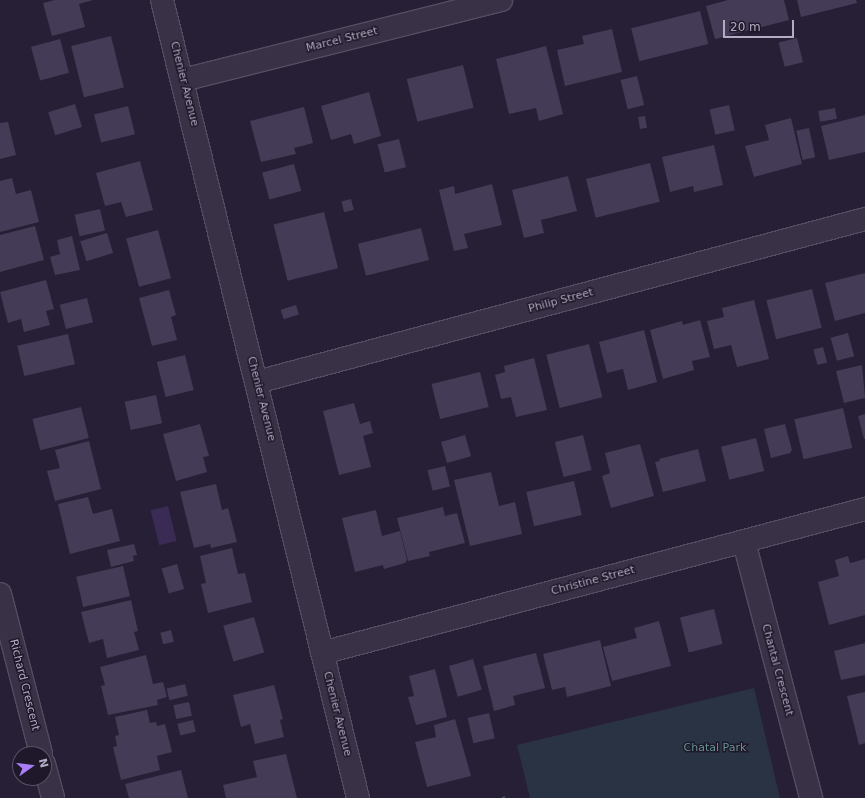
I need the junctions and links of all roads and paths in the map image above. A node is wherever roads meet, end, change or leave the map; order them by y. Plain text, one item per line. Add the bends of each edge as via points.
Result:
1 (162, 0) edge
2 (501, 0) edge
3 (183, 80) junction
4 (865, 219) edge
5 (257, 382) junction
6 (865, 509) edge
7 (744, 542) junction
8 (0, 594) edge
9 (322, 653) junction
10 (39, 746) edge
11 (50, 786) edge
12 (506, 797) dead end
13 (53, 798) edge
14 (358, 798) edge
15 (502, 798) edge
16 (811, 798) edge

1 - 3 street, Chenier Avenue
2 - 3 street, Marcel Street
3 - 5 street, Chenier Avenue
4 - 5 street, Philip Street
5 - 9 street, Chenier Avenue
6 - 7 street, Christine Street
7 - 9 street, Christine Street
7 - 16 street, Chantal Crescent
8 - 10 street, Richard Crescent
9 - 14 street, Chenier Avenue
11 - 13 street
12 - 15 path

